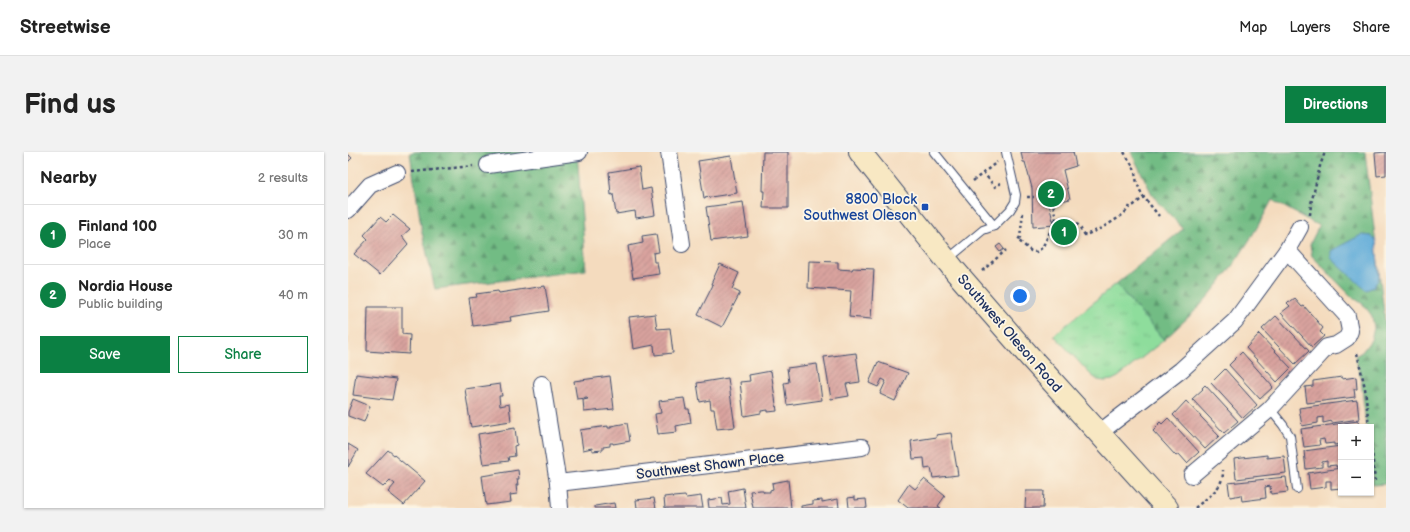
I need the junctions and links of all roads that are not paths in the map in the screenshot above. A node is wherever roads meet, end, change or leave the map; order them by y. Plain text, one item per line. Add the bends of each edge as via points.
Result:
1 (579, 152) edge
2 (669, 152) edge
3 (860, 152) edge
4 (934, 152) edge
5 (1006, 152) edge
6 (488, 165) road end
7 (397, 173) road end
8 (348, 210) edge
9 (1305, 223) road end
10 (994, 226) junction
11 (682, 244) dead end
12 (1287, 250) junction
13 (947, 260) junction
14 (542, 384) dead end
15 (1270, 409) junction
16 (1099, 433) junction
17 (862, 447) dead end
18 (1192, 475) dead end
19 (558, 483) junction
20 (1297, 489) dead end
21 (560, 508) edge
22 (1167, 508) edge

1 - 6 street
2 - 11 street
3 - 13 main road, Southwest Oleson Road
4 - 10 lane
5 - 10 lane via 1016,195 1015,202
7 - 8 street via 370,185
9 - 12 street
10 - 13 lane via 982,230
12 - 15 street via 1347,316 1350,331 1343,341 1327,347
12 - 16 street via 1235,321 1181,370
13 - 16 main road, Southwest Oleson Road
14 - 19 street
15 - 18 street
15 - 20 lane via 1289,434
16 - 22 main road, Southwest Oleson Road
17 - 19 street, Southwest Shawn Place
19 - 21 street

